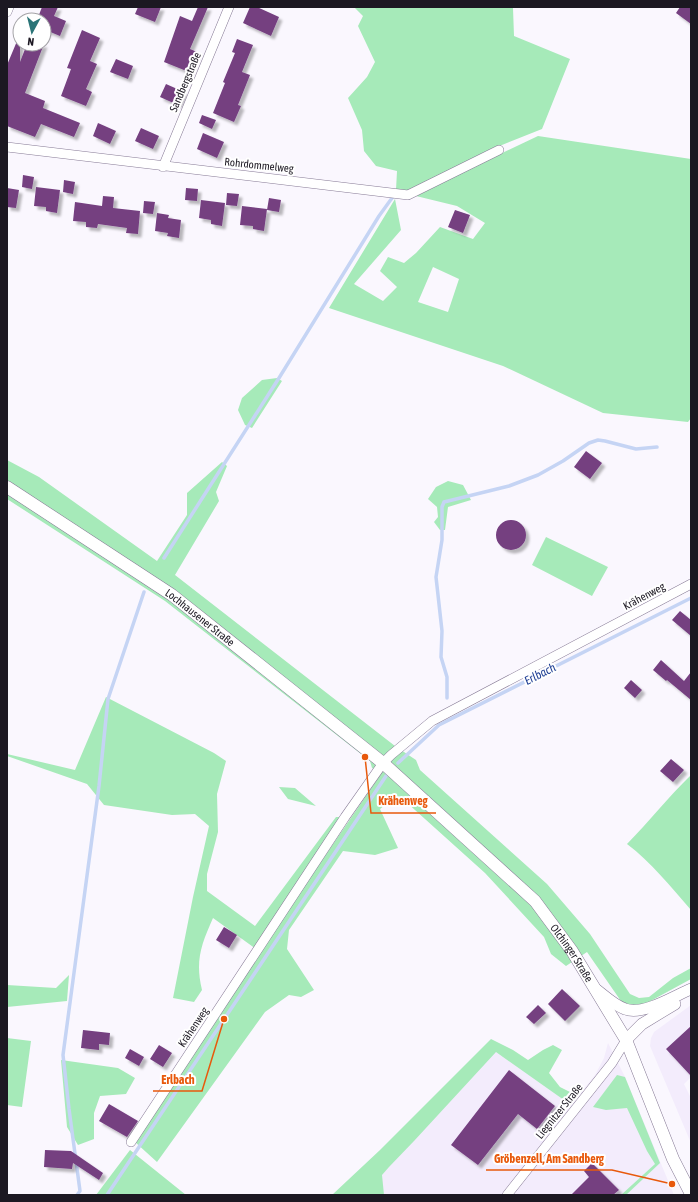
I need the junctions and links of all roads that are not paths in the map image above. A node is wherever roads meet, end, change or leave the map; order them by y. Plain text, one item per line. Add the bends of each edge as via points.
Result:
1 (9, 7) edge
2 (229, 7) edge
3 (7, 12) edge
4 (7, 147) edge
5 (499, 150) dead end
6 (163, 167) junction
7 (7, 487) edge
8 (691, 584) edge
9 (383, 763) junction
10 (594, 988) junction
11 (691, 989) edge
12 (691, 994) edge
13 (626, 1040) junction
14 (131, 1142) dead end
15 (691, 1194) edge
16 (507, 1195) edge

1 - 3 street
2 - 6 street, Sandbergstraße
4 - 6 street, Rohrdommelweg
5 - 6 street, Rohrdommelweg via 408,195
7 - 9 main road, Lochhausener Straße via 172,595
8 - 9 street, Krähenweg via 432,721
9 - 10 main road, Olchinger Straße via 535,900 572,951
9 - 14 street, Krähenweg
10 - 11 street via 626,1010 646,1010
10 - 13 main road, Olchinger Straße
12 - 13 street via 649,1020
13 - 15 main road, Olchinger Straße via 673,1159
13 - 16 street, Liegnitzer Straße via 612,1063

